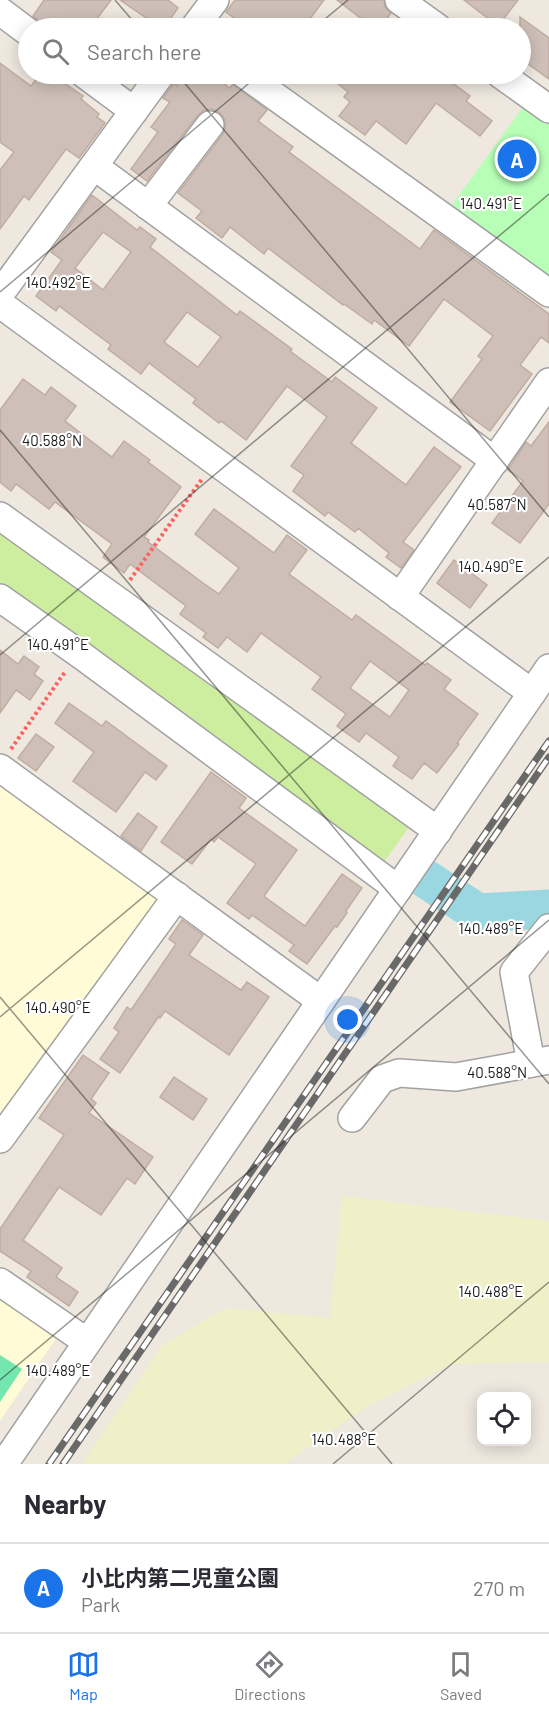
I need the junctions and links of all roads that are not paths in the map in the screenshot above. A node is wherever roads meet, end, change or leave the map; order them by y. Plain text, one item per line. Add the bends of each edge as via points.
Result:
1 (5, 0) edge
2 (215, 0) edge
3 (399, 0) edge
4 (0, 6) edge
5 (0, 11) edge
6 (202, 18) edge
7 (424, 18) edge
8 (18, 24) edge
9 (98, 84) edge
10 (154, 84) edge
11 (258, 84) edge
12 (514, 84) edge
13 (549, 109) edge
14 (134, 111) junction
15 (210, 125) dead end
16 (94, 166) junction
17 (148, 206) junction
18 (549, 293) edge
19 (0, 294) edge
20 (0, 304) edge
21 (549, 382) edge
22 (495, 460) junction
23 (0, 516) edge
24 (400, 597) junction
25 (0, 598) edge
26 (549, 668) edge
27 (532, 693) junction
28 (3, 762) edge
29 (438, 831) junction
30 (398, 889) junction
31 (177, 896) junction
32 (549, 928) edge
33 (321, 1001) junction
34 (540, 1062) edge
35 (352, 1118) dead end
36 (0, 1139) edge
37 (0, 1282) edge
38 (87, 1342) junction
39 (4, 1464) edge

1 - 4 street
2 - 6 street
3 - 7 street
5 - 8 street
9 - 14 street
10 - 14 street
11 - 18 street
12 - 13 street
14 - 16 street
15 - 17 street
16 - 17 street
16 - 19 street
17 - 22 street
20 - 24 street
21 - 22 street
22 - 24 street
23 - 29 street
24 - 27 street
25 - 30 street
26 - 27 street
27 - 29 street
28 - 31 street
29 - 30 street
30 - 33 street
31 - 33 street
31 - 36 street
32 - 34 street via 514,972
33 - 38 street
34 - 35 street via 456,1077 399,1073 382,1079
37 - 38 street
38 - 39 street

